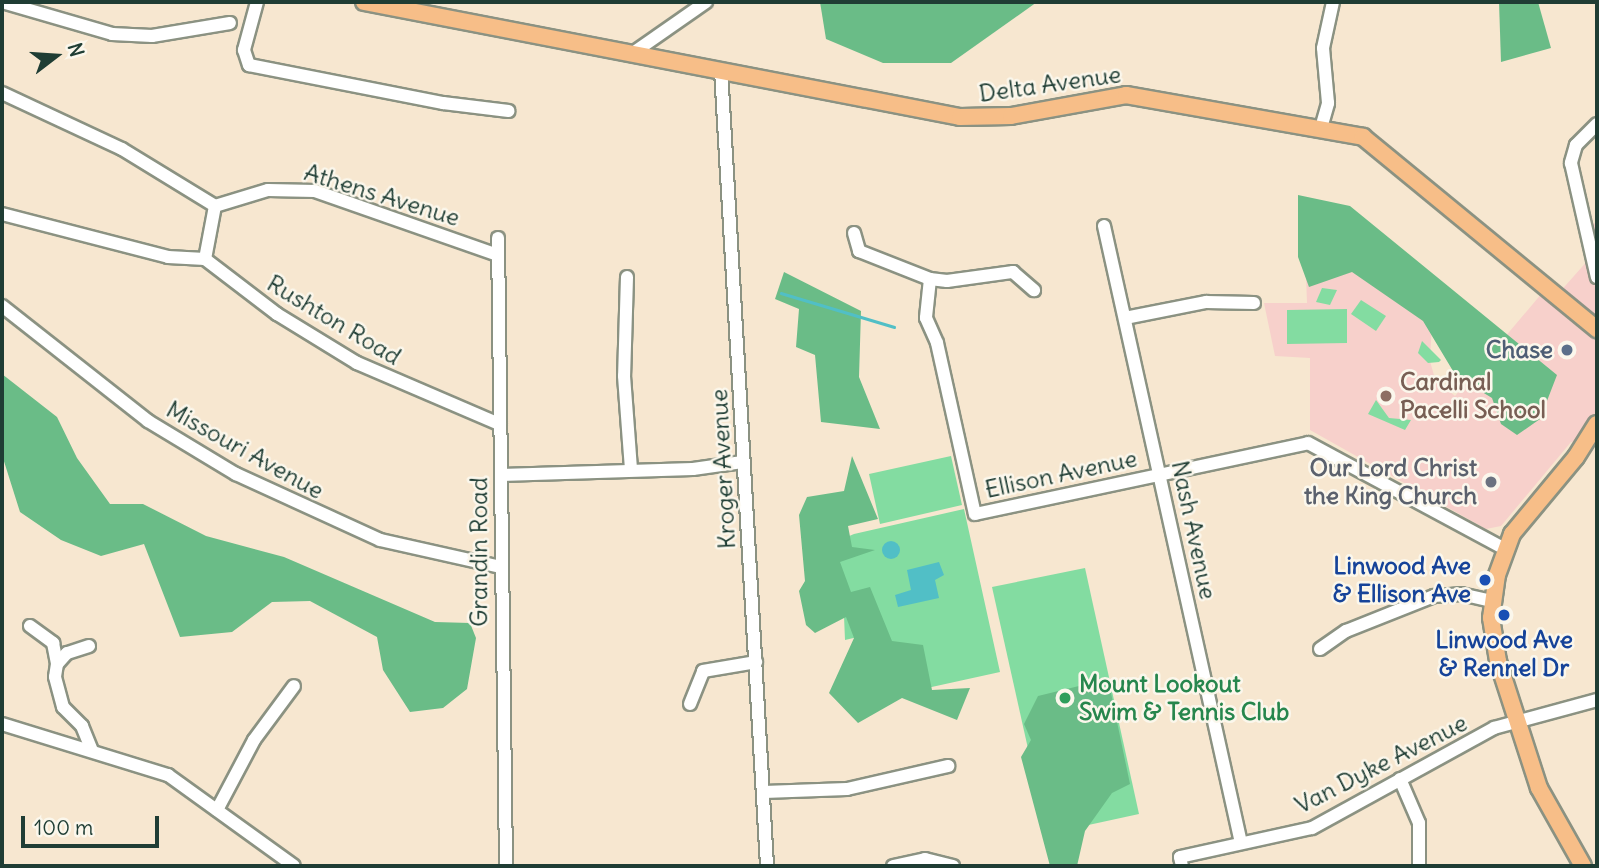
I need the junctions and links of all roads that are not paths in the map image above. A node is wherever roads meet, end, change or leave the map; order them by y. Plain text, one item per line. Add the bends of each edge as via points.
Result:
1 (2, 2) edge
2 (257, 2) edge
3 (364, 2) edge
4 (706, 2) edge
5 (1334, 2) edge
6 (387, 4) edge
7 (230, 23) dead end
8 (633, 53) junction
9 (721, 70) junction
10 (2, 93) edge
11 (509, 111) dead end
12 (1597, 124) edge
13 (1321, 128) junction
14 (215, 206) junction
15 (2, 214) edge
16 (1104, 226) dead end
17 (854, 233) dead end
18 (498, 237) dead end
19 (495, 254) junction
20 (205, 259) junction
21 (627, 277) dead end
22 (1597, 277) edge
23 (930, 279) junction
24 (1034, 290) dead end
25 (1254, 303) dead end
26 (2, 306) edge
27 (1125, 318) junction
28 (1597, 329) edge
29 (499, 424) junction
30 (1597, 424) edge
31 (743, 462) junction
32 (631, 469) junction
33 (1160, 473) junction
34 (501, 475) junction
35 (1505, 550) junction
36 (501, 567) junction
37 (1492, 601) junction
38 (30, 626) dead end
39 (89, 646) dead end
40 (1320, 649) dead end
41 (756, 662) junction
42 (57, 664) junction
43 (294, 686) dead end
44 (1597, 700) edge
45 (690, 704) dead end
46 (1517, 719) junction
47 (2, 724) edge
48 (92, 751) junction
49 (948, 766) dead end
50 (1400, 779) junction
51 (764, 792) junction
52 (217, 810) junction
53 (1241, 843) junction
54 (1181, 862) edge
55 (294, 866) edge
56 (506, 866) edge
57 (767, 866) edge
58 (894, 866) edge
59 (953, 866) edge
60 (1419, 866) edge
61 (1583, 866) edge

1 - 7 street via 112,34 152,36
2 - 11 street via 244,61 255,66 443,103
3 - 6 main road, Delta Avenue
4 - 8 street
5 - 13 street via 1322,48 1328,103
6 - 8 main road, Delta Avenue
8 - 9 main road, Delta Avenue
9 - 13 main road, Delta Avenue via 960,117 1011,116 1126,95
9 - 31 street, Kroger Avenue
10 - 14 street via 122,149
12 - 22 street via 1576,145 1571,163
13 - 28 main road, Delta Avenue via 1363,137 1381,148
14 - 19 street, Athens Avenue via 268,190 315,191
14 - 20 street
15 - 20 street via 168,257
16 - 27 street, Nash Avenue
17 - 23 street via 859,251
18 - 19 street, Grandin Road
19 - 29 street, Grandin Road
20 - 29 street, Rushton Road via 277,314 357,363
21 - 32 street via 624,376
23 - 24 street via 1013,272
23 - 33 street, Ellison Avenue via 926,318 937,343 975,514
25 - 27 street via 1206,302
26 - 36 street, Missouri Avenue via 148,421 236,474 380,540
27 - 33 street, Nash Avenue
29 - 34 street, Grandin Road
30 - 35 main road via 1576,457 1520,521
31 - 32 street via 693,469
31 - 41 street, Kroger Avenue
32 - 34 street
33 - 35 street, Ellison Avenue via 1308,443
33 - 53 street, Nash Avenue
34 - 36 street, Grandin Road
35 - 37 main road
36 - 56 street, Grandin Road
37 - 40 street via 1461,594 1434,596 1346,631
37 - 46 main road via 1493,640
38 - 42 street via 53,643
39 - 42 street via 74,649
41 - 45 street via 703,671
41 - 51 street, Kroger Avenue
42 - 48 street via 56,694 82,726
43 - 52 street via 254,740
44 - 46 street, Van Dyke Avenue
46 - 50 street, Van Dyke Avenue
46 - 61 main road via 1547,806
47 - 48 street
48 - 52 street via 168,775
49 - 51 street via 847,789
50 - 53 street, Van Dyke Avenue via 1312,828
50 - 60 street via 1419,823
51 - 57 street, Kroger Avenue
52 - 55 street
53 - 54 street, Van Dyke Avenue
58 - 59 street via 925,859

